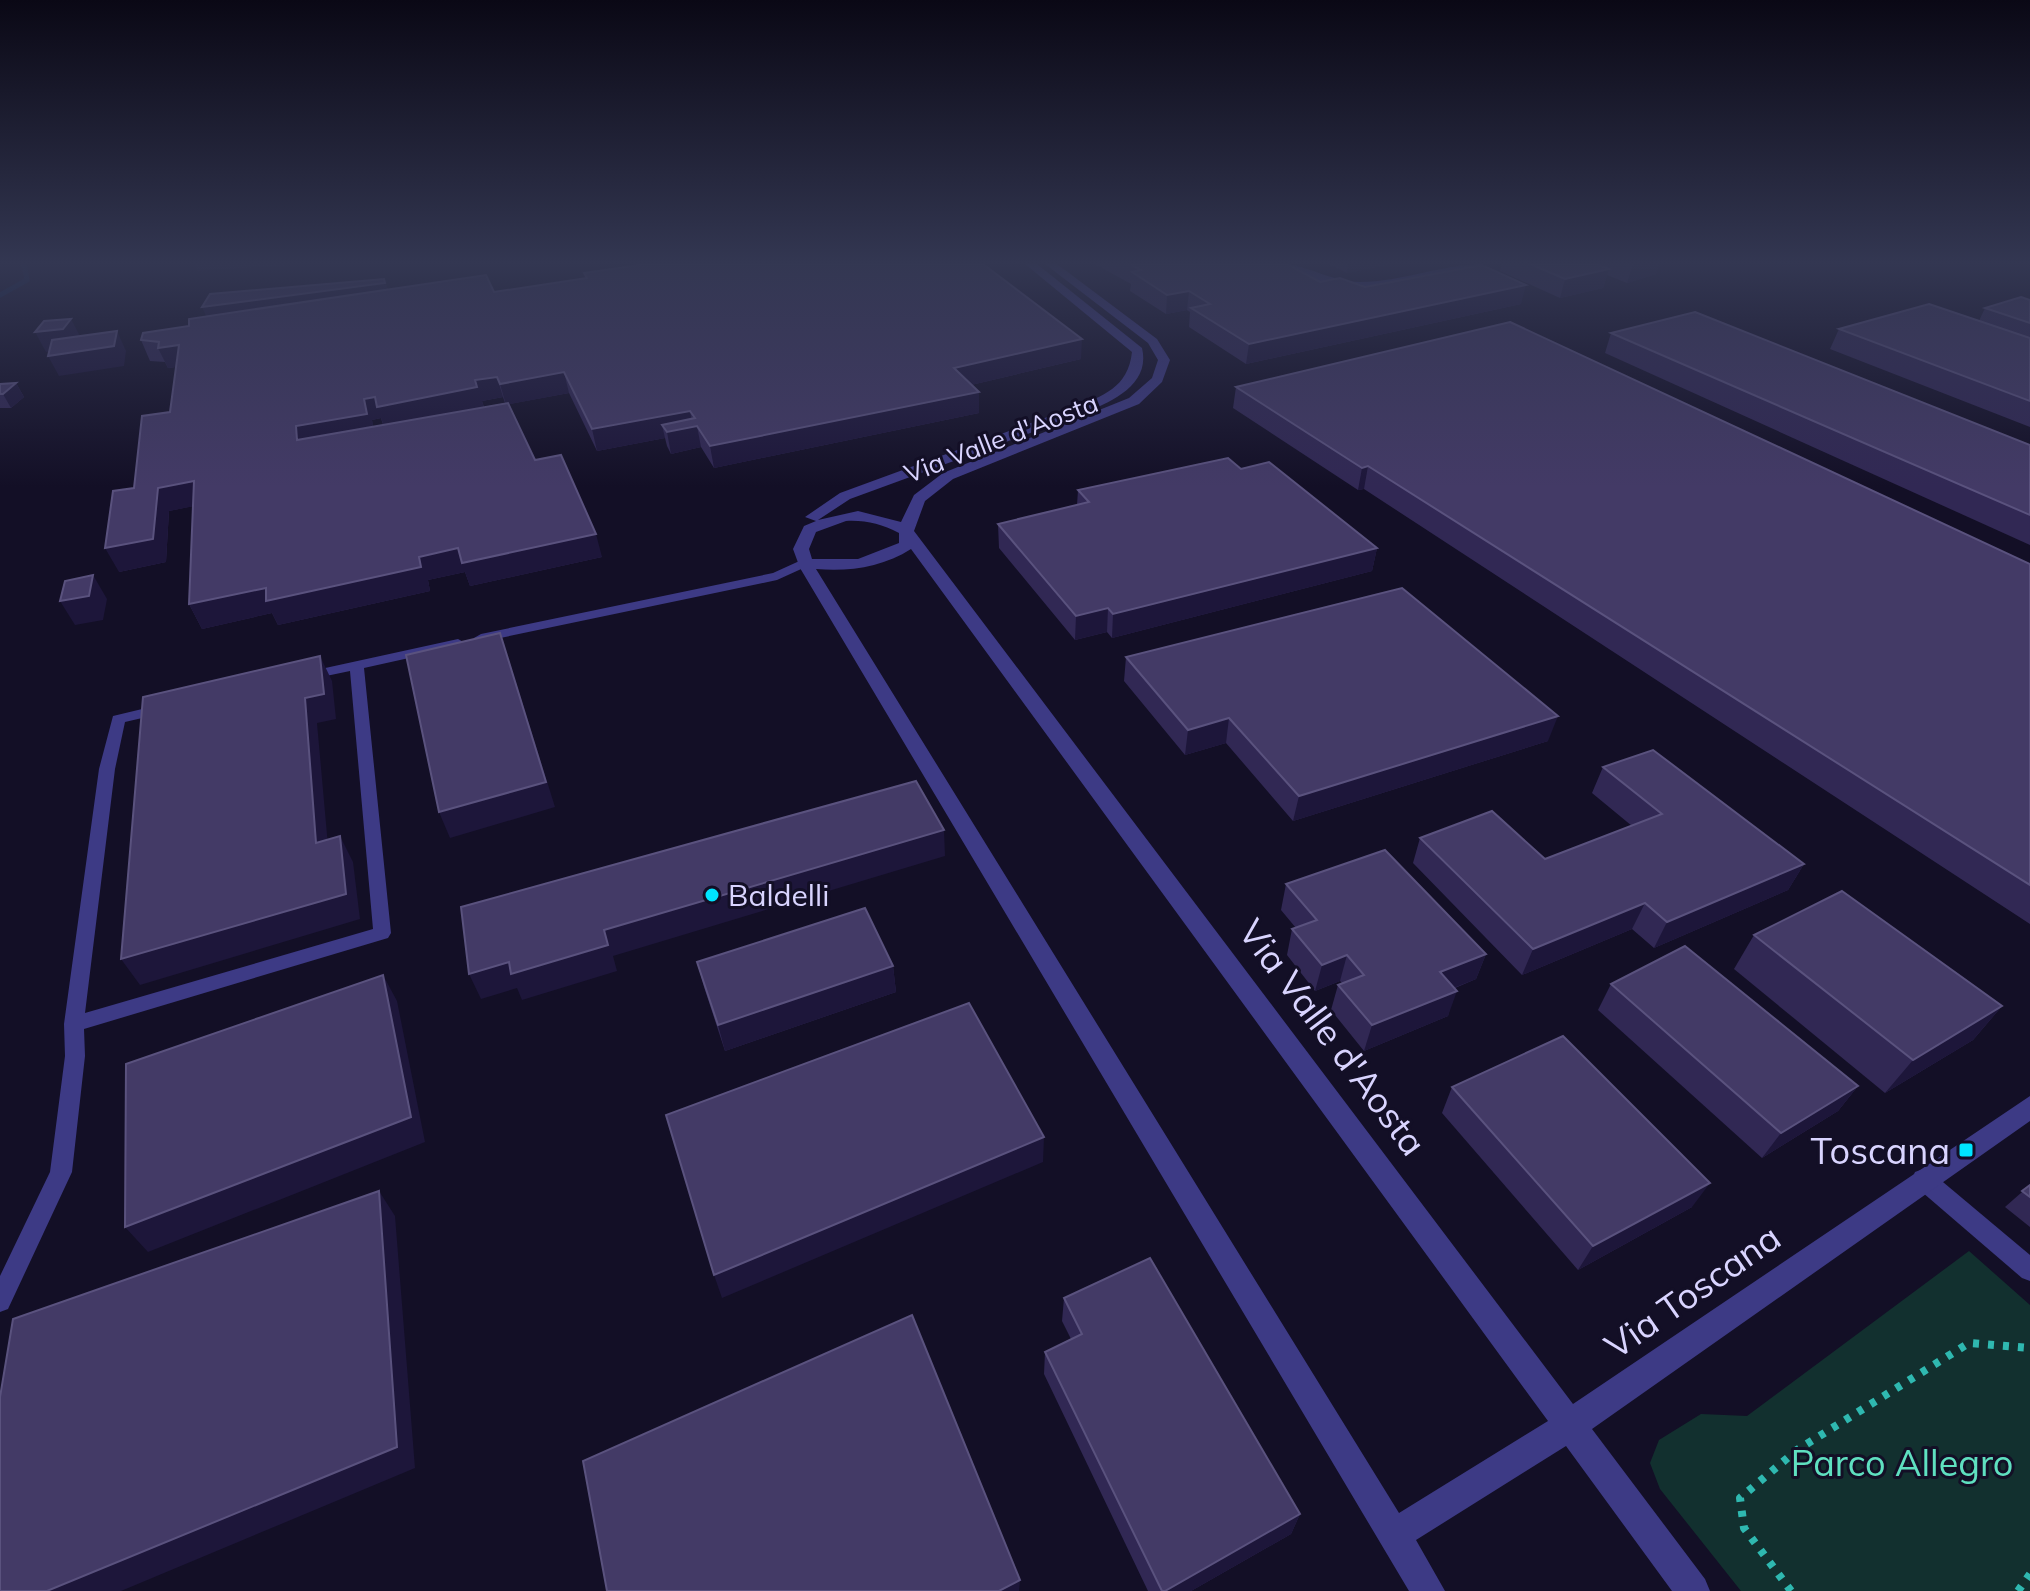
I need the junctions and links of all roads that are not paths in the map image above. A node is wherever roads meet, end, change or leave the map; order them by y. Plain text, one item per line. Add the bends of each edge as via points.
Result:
1 (1122, 338) edge
2 (1149, 338) edge
3 (809, 529) junction
4 (906, 531) junction
5 (806, 562) junction
6 (357, 665) junction
7 (283, 682) edge
8 (178, 705) edge
9 (74, 1024) junction
10 (2030, 1107) edge
11 (1923, 1179) junction
12 (2030, 1270) edge
13 (0, 1301) edge
14 (1570, 1425) junction
15 (1394, 1535) junction
16 (1428, 1591) edge
17 (1693, 1591) edge

1 - 3 street, Via Valle d'Aosta via 1138,351 1137,373 1107,398 845,496 812,517
2 - 4 street, Via Valle d'Aosta via 1164,360 1158,379 1134,401 948,476 911,505
3 - 4 street, Via Valle d'Aosta via 835,516 864,513
3 - 5 street via 801,549
4 - 5 street, Via Valle d'Aosta via 907,545 896,553 826,567
4 - 14 street, Via Valle d'Aosta
5 - 6 lane via 777,576
5 - 15 street
6 - 7 lane
6 - 9 lane via 382,933
8 - 9 lane via 118,719
9 - 13 lane via 61,1172
10 - 11 street, Via Toscana
11 - 12 lane
11 - 14 street, Via Toscana
14 - 15 street, Via Toscana
14 - 17 street, Via Valle d'Aosta
15 - 16 street

